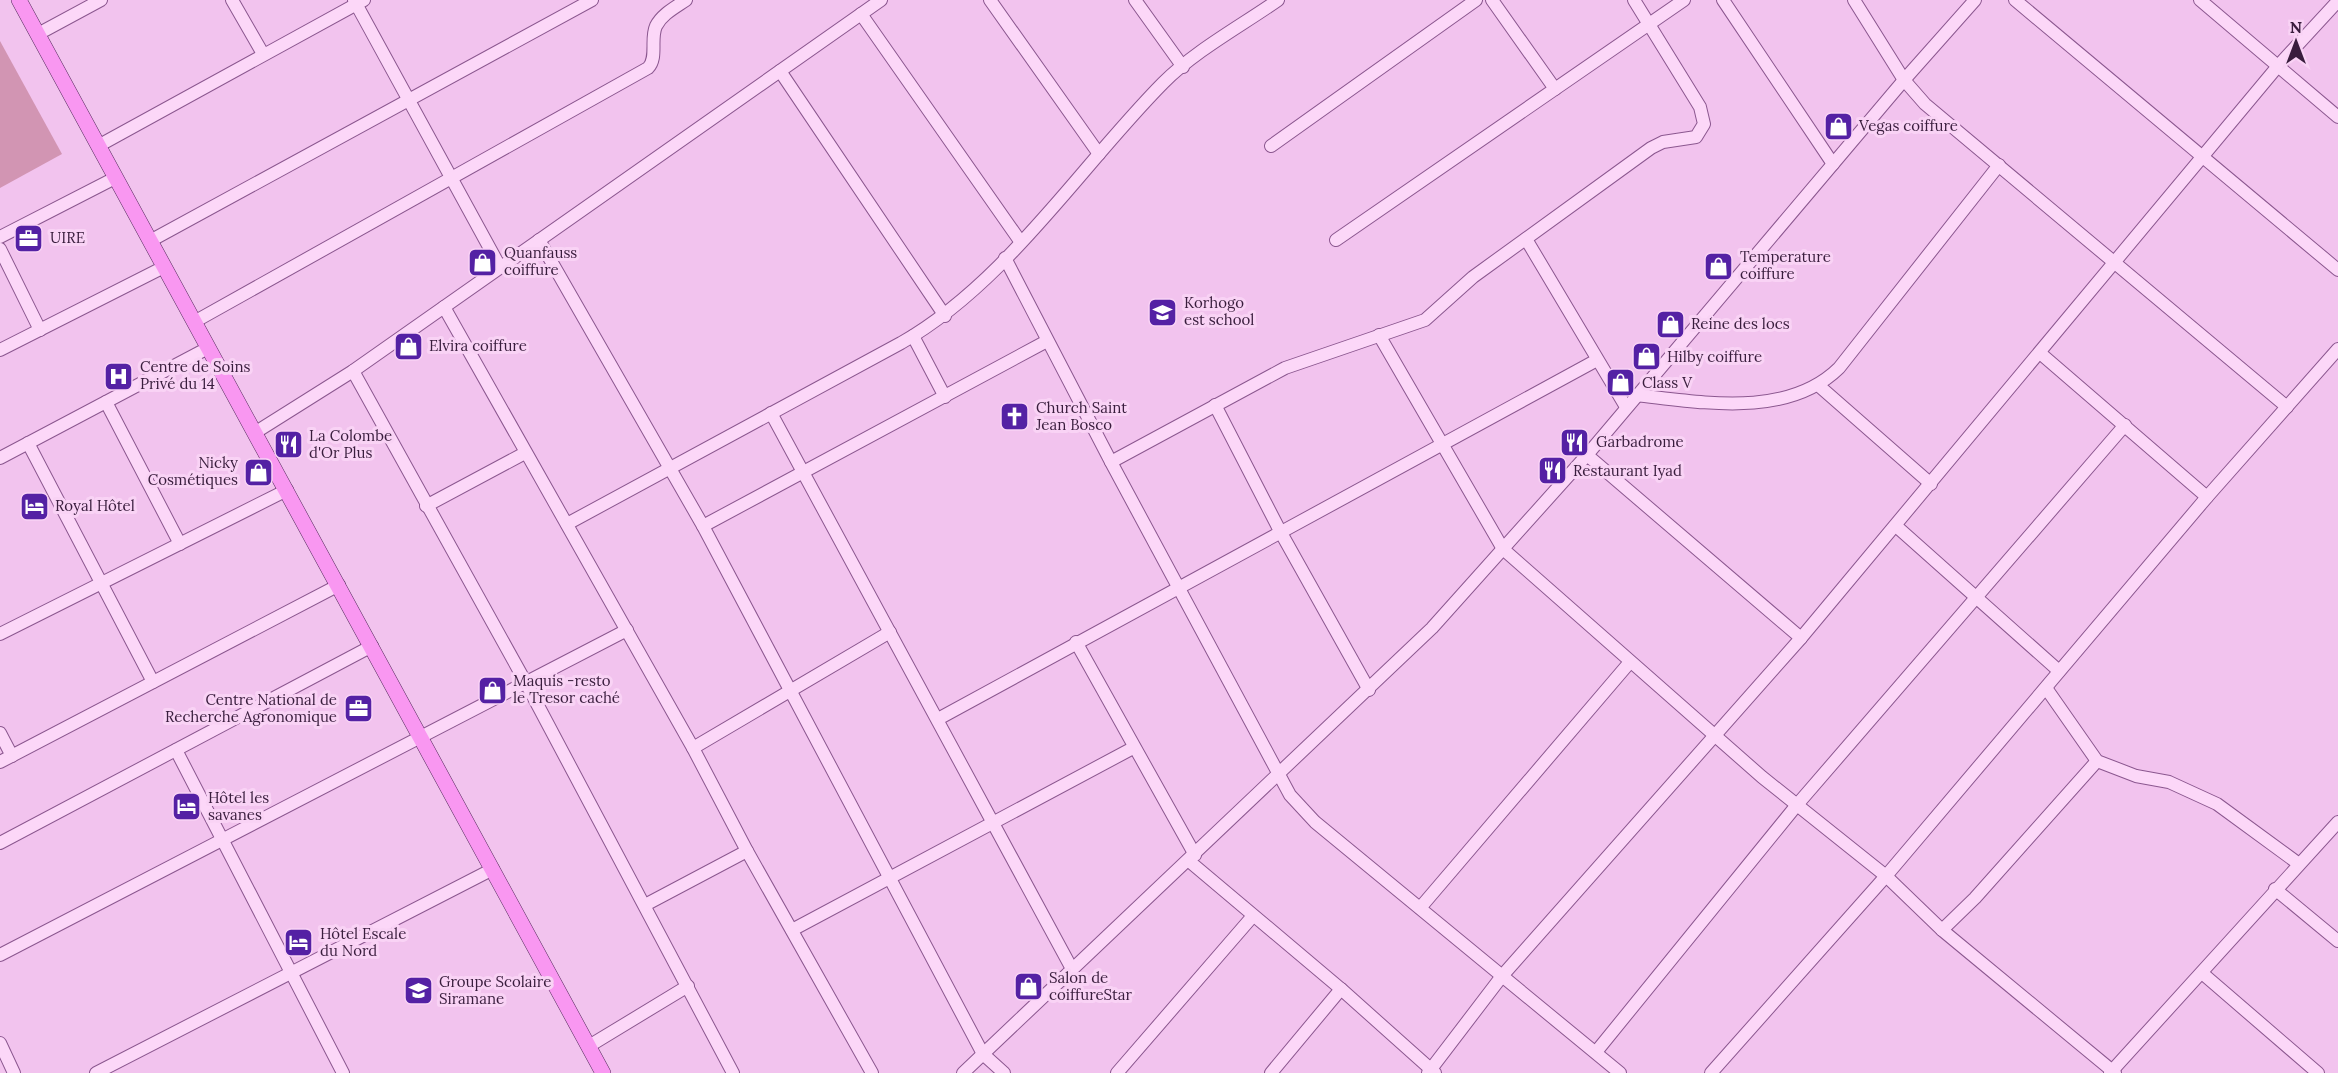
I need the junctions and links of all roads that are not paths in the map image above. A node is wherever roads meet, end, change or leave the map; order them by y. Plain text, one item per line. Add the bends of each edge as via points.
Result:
1 (19, 0) edge
2 (101, 0) edge
3 (232, 0) edge
4 (592, 0) edge
5 (686, 0) edge
6 (881, 0) edge
7 (990, 0) edge
8 (1135, 0) edge
9 (1278, 0) edge
10 (1476, 0) edge
11 (1492, 0) edge
12 (1634, 0) edge
13 (1684, 0) edge
14 (1723, 0) edge
15 (1854, 0) edge
16 (1975, 0) edge
17 (2015, 0) edge
18 (2200, 0) edge
19 (2338, 1) edge
20 (358, 2) edge
21 (861, 14) junction
22 (1649, 24) junction
23 (38, 34) junction
24 (263, 54) junction
25 (2278, 66) junction
26 (1183, 67) junction
27 (780, 71) junction
28 (1904, 80) junction
29 (1555, 89) junction
30 (406, 99) junction
31 (2338, 117) edge
32 (98, 146) junction
33 (1271, 146) dead end
34 (1099, 154) junction
35 (2201, 158) junction
36 (1833, 164) junction
37 (1999, 165) junction
38 (115, 178) junction
39 (452, 180) junction
40 (0, 237) edge
41 (1526, 238) junction
42 (539, 240) junction
43 (1336, 240) dead end
44 (150, 241) junction
45 (1020, 241) junction
46 (0, 249) edge
47 (1005, 258) junction
48 (2117, 262) junction
49 (164, 267) junction
50 (500, 267) junction
51 (2338, 270) edge
52 (444, 307) junction
53 (945, 316) junction
54 (194, 322) junction
55 (40, 330) junction
56 (1379, 335) junction
57 (913, 336) junction
58 (1047, 341) junction
59 (208, 348) junction
60 (2338, 349) edge
61 (0, 350) edge
62 (2040, 353) junction
63 (1597, 360) junction
64 (352, 371) junction
65 (1818, 385) junction
66 (1636, 395) junction
67 (945, 397) junction
68 (106, 402) junction
69 (1215, 405) junction
70 (1626, 407) junction
71 (2287, 407) junction
72 (771, 413) junction
73 (2126, 425) junction
74 (255, 432) junction
75 (28, 443) junction
76 (1441, 444) junction
77 (525, 453) junction
78 (1587, 455) junction
79 (0, 458) edge
80 (1111, 462) junction
81 (669, 467) junction
82 (804, 474) junction
83 (1931, 484) junction
84 (287, 490) junction
85 (2207, 496) junction
86 (426, 506) junction
87 (567, 524) junction
88 (703, 526) junction
89 (1896, 526) junction
90 (1280, 531) junction
91 (180, 544) junction
92 (1503, 549) junction
93 (102, 583) junction
94 (339, 585) junction
95 (1178, 586) junction
96 (1978, 597) junction
97 (627, 630) junction
98 (1, 632) edge
99 (890, 632) junction
100 (1801, 638) junction
101 (1076, 642) junction
102 (372, 646) junction
103 (1630, 662) junction
104 (2059, 671) junction
105 (153, 682) junction
106 (526, 684) junction
107 (2046, 688) junction
108 (791, 690) junction
109 (1369, 690) junction
110 (938, 719) junction
111 (0, 733) edge
112 (1715, 736) junction
113 (423, 738) junction
114 (1133, 747) junction
115 (693, 748) junction
116 (176, 750) junction
117 (6, 759) edge
118 (2097, 762) junction
119 (1279, 775) junction
120 (1796, 806) junction
121 (2338, 822) edge
122 (993, 824) junction
123 (222, 840) junction
124 (0, 843) edge
125 (747, 851) junction
126 (1192, 858) junction
127 (2299, 864) junction
128 (493, 869) junction
129 (1886, 876) junction
130 (889, 878) junction
131 (2275, 889) junction
132 (645, 905) junction
133 (1420, 908) junction
134 (1252, 917) junction
135 (792, 930) junction
136 (1942, 930) junction
137 (2338, 941) edge
138 (0, 955) edge
139 (1072, 969) junction
140 (291, 973) junction
141 (2202, 973) junction
142 (1502, 976) junction
143 (688, 986) junction
144 (1341, 989) junction
145 (0, 1043) edge
146 (589, 1046) junction
147 (1596, 1052) junction
148 (983, 1054) junction
149 (1431, 1072) edge
150 (2113, 1072) edge
151 (14, 1073) edge
152 (96, 1073) edge
153 (343, 1073) edge
154 (603, 1073) edge
155 (733, 1073) edge
156 (872, 1073) edge
157 (963, 1073) edge
158 (1004, 1073) edge
159 (1117, 1073) edge
160 (1271, 1073) edge
161 (1620, 1073) edge
162 (1711, 1073) edge
163 (2318, 1073) edge

1 - 23 main road
2 - 23 street
3 - 24 street
4 - 30 street
5 - 39 street via 663,16 656,27 652,64 648,68
6 - 21 street
7 - 34 street
8 - 26 street
9 - 26 street
10 - 33 street
11 - 29 street
12 - 22 street
13 - 22 street
14 - 36 street
15 - 28 street
16 - 28 street
17 - 35 street
18 - 25 street
19 - 25 street
20 - 24 street
20 - 30 street
21 - 27 street
21 - 45 street
22 - 29 street
22 - 41 street via 1700,107 1704,124 1701,131 1696,137 1651,148
23 - 32 main road
24 - 32 street
25 - 31 street
25 - 35 street
26 - 34 street
27 - 42 street
27 - 53 street
28 - 36 street
28 - 37 street via 1925,104
29 - 43 street
30 - 39 street
30 - 44 street
32 - 38 main road
34 - 45 street
35 - 48 street
35 - 51 street
36 - 66 street
37 - 48 street
37 - 65 street via 1839,368
38 - 40 street
38 - 44 main road
39 - 50 street
39 - 54 street
41 - 56 street via 1473,277 1425,320
41 - 63 street
42 - 50 street
42 - 81 street
44 - 49 main road
45 - 47 street
46 - 55 street
47 - 53 street
47 - 58 street
48 - 62 street
48 - 71 street
49 - 54 main road
49 - 55 street
50 - 52 street
52 - 64 street
52 - 77 street
53 - 57 street
54 - 59 main road
55 - 61 street
56 - 69 street via 1285,369
56 - 76 street
57 - 67 street
57 - 72 street
58 - 67 street
58 - 80 street
59 - 68 street
59 - 74 main road
60 - 71 street
62 - 73 street
62 - 83 street
63 - 70 street
63 - 76 street
64 - 74 street
64 - 86 street
65 - 66 street via 1787,397 1733,403
65 - 83 street
66 - 70 street
67 - 82 street
68 - 75 street
68 - 91 street
69 - 80 street
69 - 90 street
70 - 78 street
71 - 85 street
72 - 81 street
72 - 82 street
73 - 85 street
73 - 96 street
74 - 84 main road
75 - 79 street
75 - 93 street
76 - 90 street
76 - 92 street
77 - 86 street
77 - 87 street
78 - 92 street
78 - 100 street
80 - 95 street
81 - 87 street
81 - 88 street
82 - 88 street
82 - 99 street
83 - 89 street
84 - 91 street
84 - 94 main road
85 - 104 street
86 - 106 street
87 - 97 street
88 - 108 street
89 - 96 street
89 - 100 street
90 - 95 street
90 - 109 street
91 - 93 street
92 - 103 street
92 - 109 street
93 - 98 street
93 - 105 street
94 - 102 main road
94 - 105 street
95 - 101 street
95 - 119 street
96 - 104 street
96 - 120 street
97 - 106 street
97 - 115 street
99 - 108 street
99 - 110 street
100 - 112 street
101 - 110 street
101 - 114 street
102 - 113 main road
102 - 116 street
103 - 112 street
103 - 133 street
104 - 107 street
105 - 117 street
106 - 113 street
106 - 132 street
107 - 118 street
107 - 129 street
108 - 115 street
108 - 130 street
109 - 119 street
110 - 122 street
111 - 117 street
112 - 120 street
112 - 142 street
113 - 123 street
113 - 128 main road
114 - 122 street
114 - 126 street
115 - 125 street
116 - 123 street
116 - 124 street
118 - 127 street via 2136,776 2169,782 2217,804
118 - 136 street
119 - 126 street
119 - 133 street via 1290,795 1315,822
120 - 129 street
120 - 147 street
121 - 127 street
122 - 130 street
122 - 139 street
123 - 138 street
123 - 140 street
125 - 132 street
125 - 135 street
126 - 134 street
126 - 139 street
127 - 131 street
128 - 140 street
128 - 146 main road
129 - 136 street
129 - 162 street
130 - 135 street
130 - 148 street
131 - 137 street
131 - 141 street
132 - 143 street
133 - 142 street
134 - 144 street
134 - 159 street
135 - 156 street
136 - 150 street
139 - 148 street
140 - 152 street
140 - 153 street
141 - 150 street
141 - 163 street
142 - 147 street
142 - 149 street
143 - 146 street
143 - 155 street
144 - 149 street
144 - 160 street
145 - 151 street
146 - 154 main road
147 - 161 street
148 - 157 street
148 - 158 street

